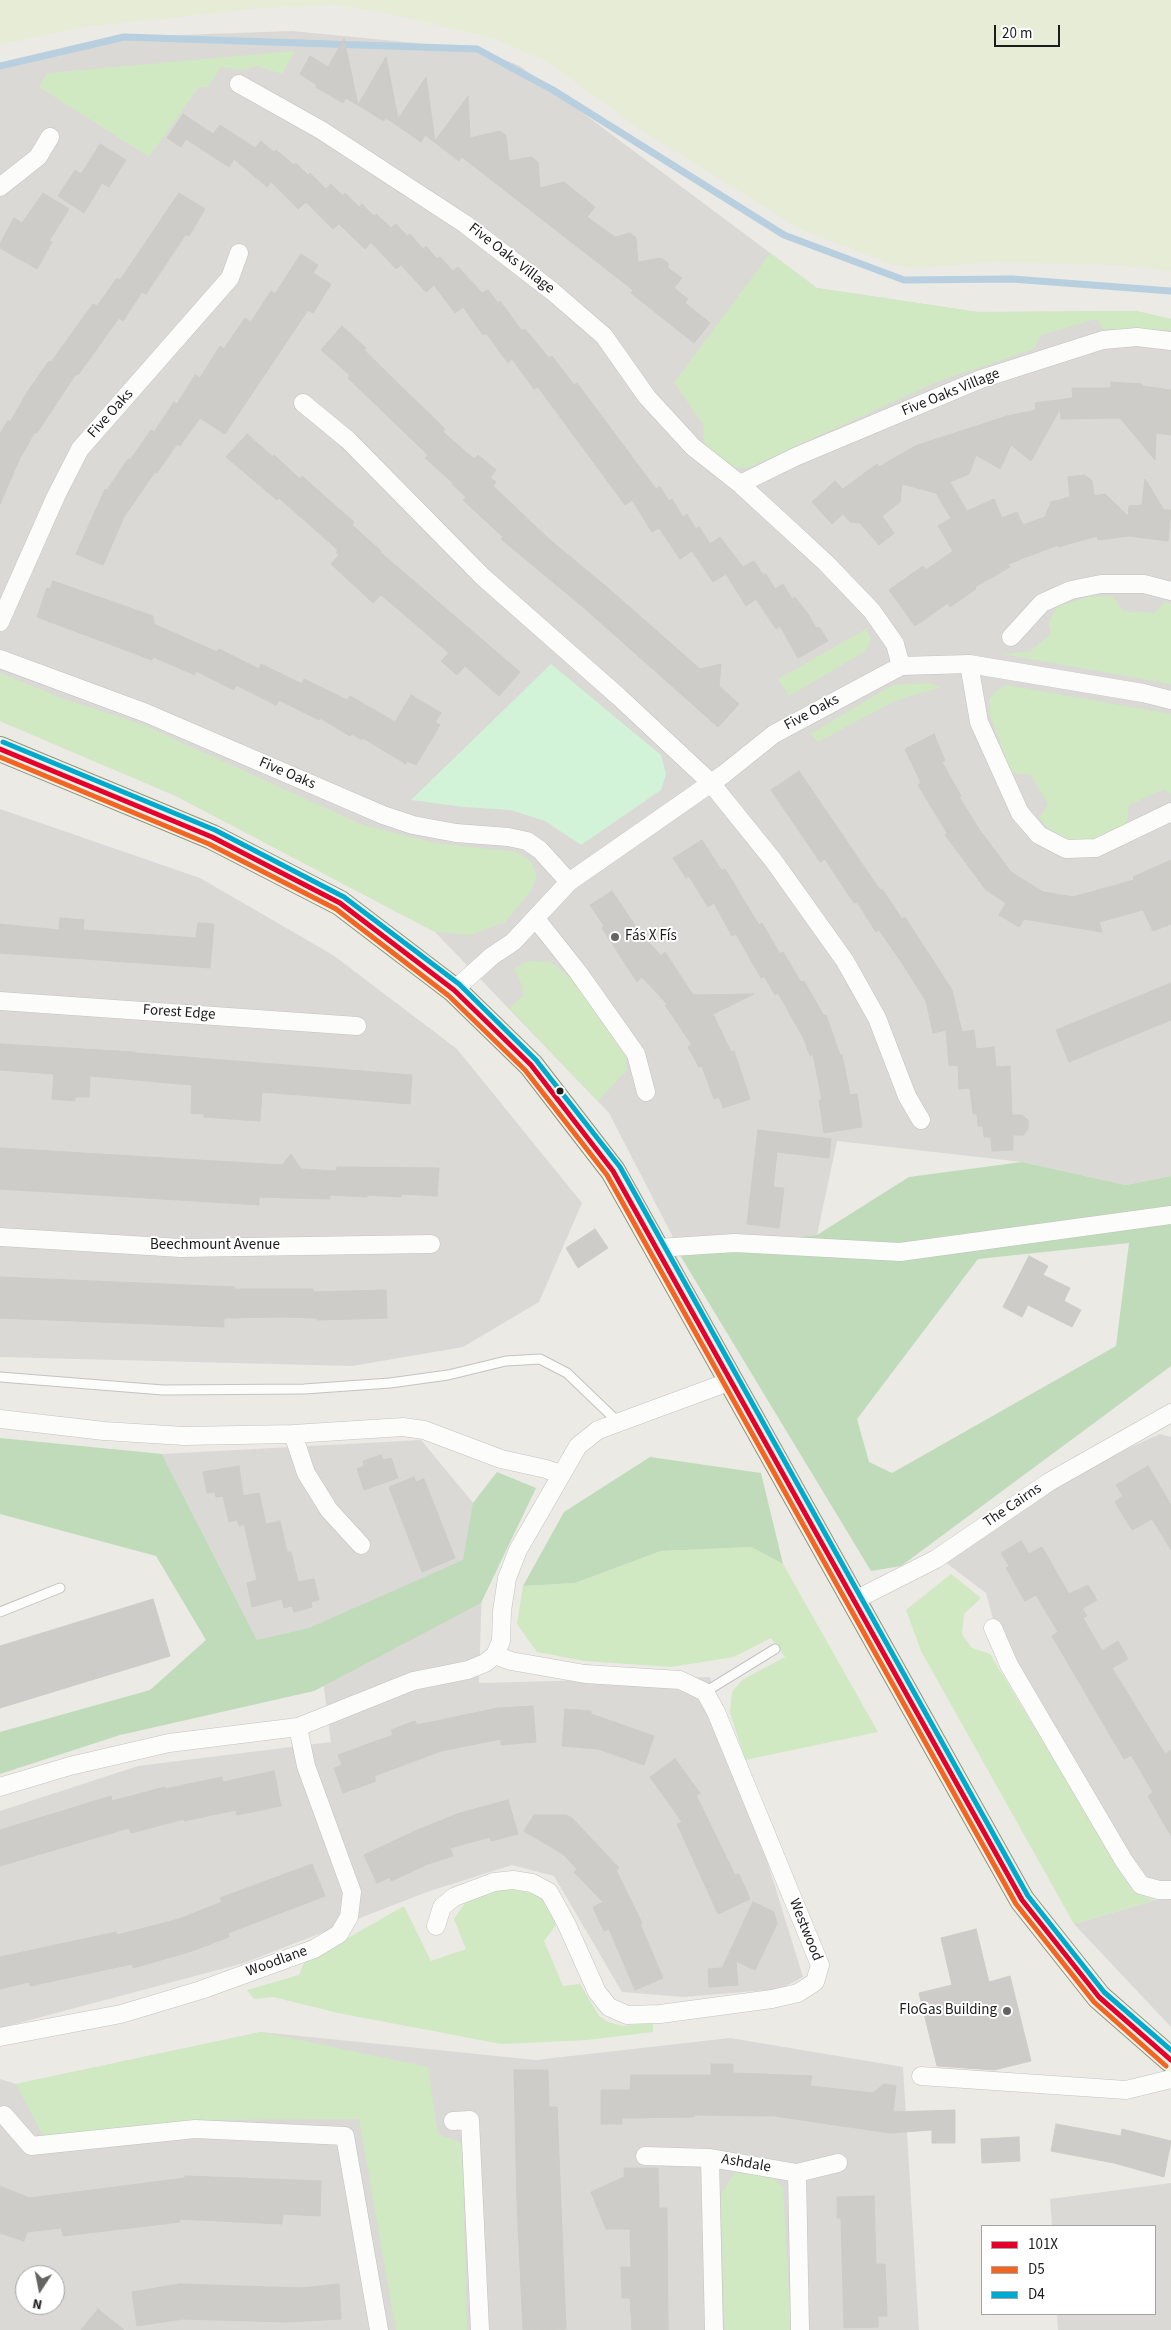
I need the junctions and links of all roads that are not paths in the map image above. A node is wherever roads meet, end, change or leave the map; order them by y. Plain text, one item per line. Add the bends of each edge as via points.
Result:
1 (239, 84) dead end
2 (50, 137) dead end
3 (0, 187) edge
4 (239, 253) dead end
5 (1171, 341) edge
6 (303, 403) dead end
7 (740, 484) junction
8 (1171, 591) edge
9 (0, 622) edge
10 (1011, 637) dead end
11 (0, 659) edge
12 (969, 664) junction
13 (901, 666) junction
14 (1171, 700) edge
15 (0, 749) edge
16 (710, 782) junction
17 (1171, 812) edge
18 (569, 882) junction
19 (536, 919) junction
20 (454, 990) junction
21 (0, 1001) edge
22 (357, 1026) dead end
23 (646, 1092) dead end
24 (921, 1120) dead end
25 (1171, 1215) edge
26 (0, 1237) edge
27 (431, 1244) dead end
28 (657, 1248) junction
29 (0, 1377) edge
30 (731, 1381) junction
31 (1171, 1413) edge
32 (0, 1420) edge
33 (618, 1422) junction
34 (293, 1434) junction
35 (560, 1474) junction
36 (361, 1545) dead end
37 (60, 1588) dead end
38 (855, 1600) junction
39 (0, 1612) edge
40 (993, 1628) dead end
41 (775, 1649) dead end
42 (495, 1655) junction
43 (704, 1692) junction
44 (298, 1727) junction
45 (0, 1787) edge
46 (1171, 1890) edge
47 (436, 1926) dead end
48 (0, 2037) edge
49 (1171, 2060) edge
50 (921, 2076) dead end
51 (1171, 2078) edge
52 (4, 2115) dead end
53 (453, 2121) dead end
54 (645, 2156) dead end
55 (710, 2158) junction
56 (838, 2163) dead end
57 (796, 2173) junction
58 (379, 2330) edge
59 (480, 2330) edge
60 (714, 2330) edge
61 (800, 2330) edge

1 - 7 street, Five Oaks Village via 405,183 552,291 604,336 647,397 693,447
2 - 3 street via 38,157
4 - 9 street, Five Oaks via 230,278 80,449
5 - 7 street, Five Oaks Village via 1138,338 1103,340 981,379 795,457
6 - 16 street via 348,440 484,577
7 - 13 street, Five Oaks Village via 826,563 872,612 895,644
8 - 10 street via 1144,584 1110,584 1071,590 1042,603
11 - 18 street, Five Oaks via 146,713 383,815 456,833 527,841 540,850
12 - 13 street
12 - 14 street
12 - 17 street via 979,722 1020,813 1039,835 1066,849 1096,848
13 - 16 street, Five Oaks via 774,734
15 - 20 main road via 212,836 340,904
16 - 18 street, Five Oaks
16 - 24 street via 773,860 845,961 877,1018 907,1096
18 - 19 street, Five Oaks
19 - 20 street, Five Oaks
19 - 23 street via 636,1054
20 - 28 main road via 531,1066 594,1145 613,1171
21 - 22 street, Forest Edge
25 - 28 street via 900,1252 735,1243
26 - 27 street, Beechmount Avenue via 181,1248
28 - 30 main road
29 - 33 lane via 163,1390 304,1389 390,1383 448,1375 506,1361 540,1359 566,1373
30 - 33 street
30 - 38 main road
31 - 38 street, The Cairns via 1049,1482 936,1559
32 - 34 street via 184,1436
33 - 35 street via 598,1430 578,1446
34 - 35 street via 403,1427 424,1430 500,1460
34 - 36 street via 306,1473 330,1510
35 - 42 street via 518,1550 507,1578 500,1641
37 - 39 lane
38 - 49 main road via 1022,1900 1098,1997
40 - 46 street via 1010,1665 1128,1867 1141,1885
41 - 43 lane
42 - 43 street via 511,1661 585,1674 680,1680
42 - 44 street via 468,1670 413,1681
43 - 47 street, Westwood via 716,1712 820,1965 815,1982 798,1993 772,2000 660,2014 627,2014 609,2007 597,1992 549,1892 532,1883 494,1882 454,1897 442,1907
44 - 45 street via 169,1743 70,1766
44 - 48 street, Woodlane via 306,1766 352,1892 349,1917 339,1934 314,1949 201,1990 120,2014
50 - 51 street via 1126,2090
52 - 58 street via 31,2146 195,2129 345,2136
53 - 59 street via 470,2120
54 - 55 street
55 - 57 street, Ashdale
55 - 60 street, Ashdale
56 - 57 street
57 - 61 street

